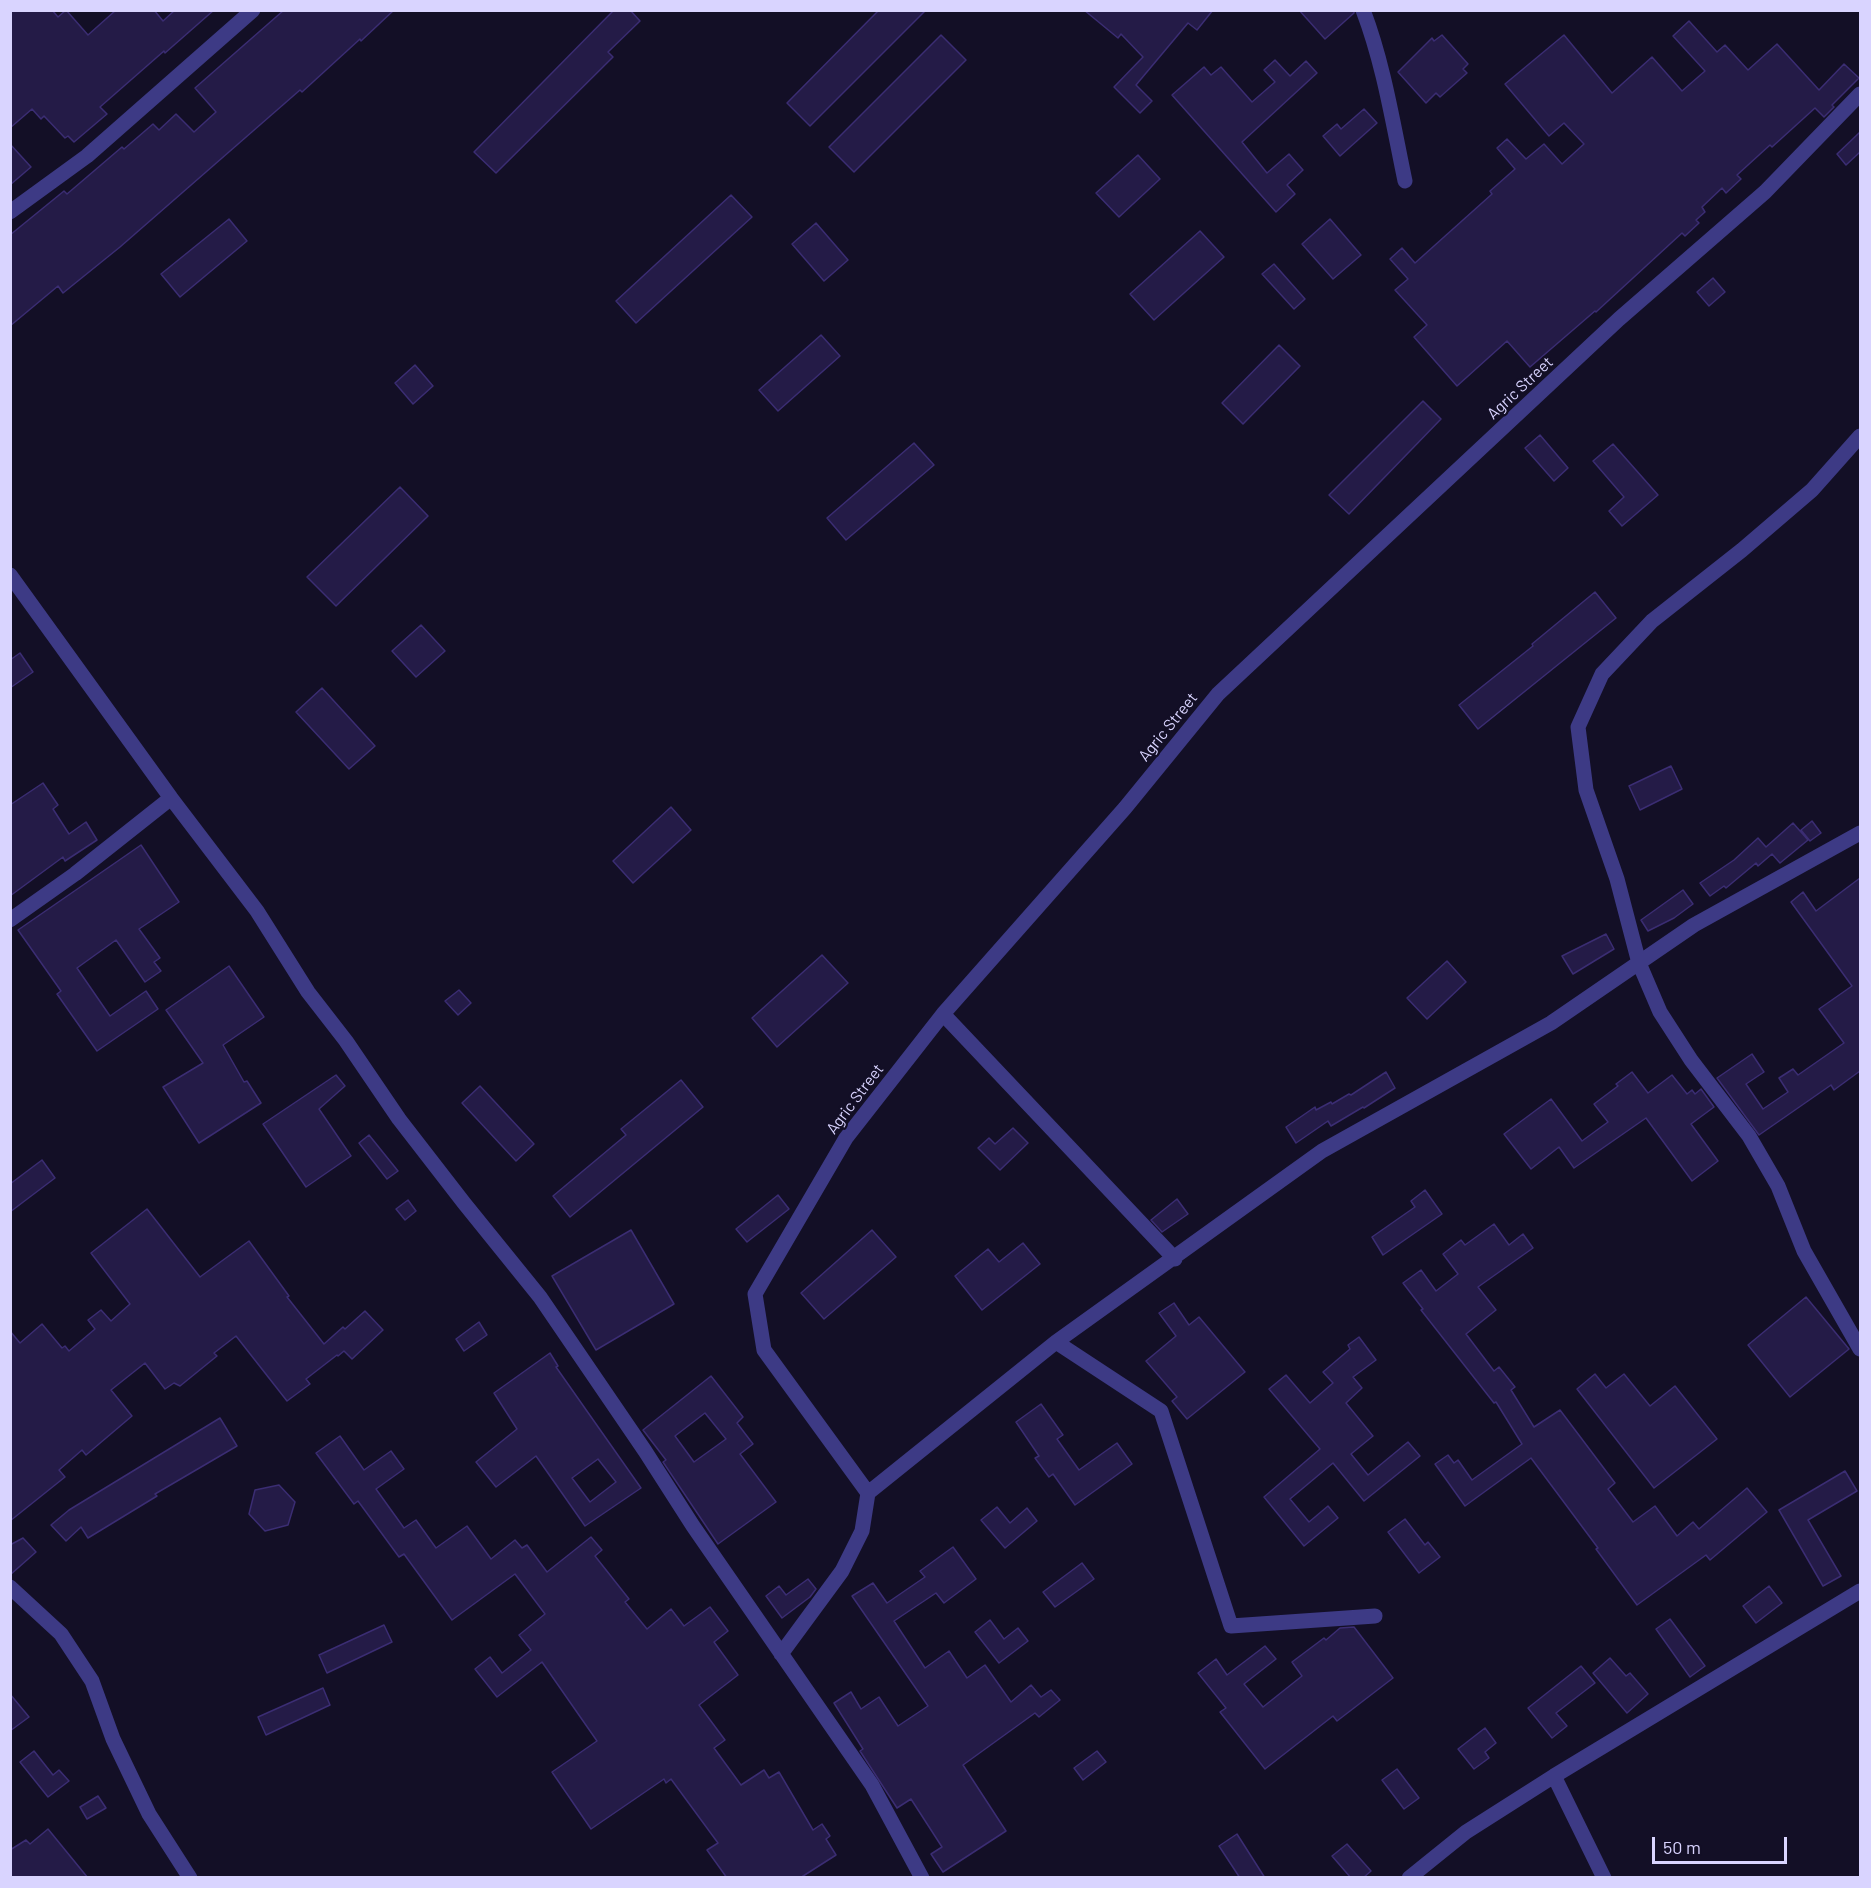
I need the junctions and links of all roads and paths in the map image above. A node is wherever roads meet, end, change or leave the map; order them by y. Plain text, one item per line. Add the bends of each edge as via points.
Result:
1 (253, 10) edge
2 (1363, 10) edge
3 (1860, 94) edge
4 (1405, 181) dead end
5 (10, 212) edge
6 (1860, 436) edge
7 (10, 575) edge
8 (171, 798) junction
9 (1860, 832) edge
10 (10, 920) edge
11 (1639, 963) junction
12 (943, 1014) junction
13 (1175, 1259) junction
14 (1056, 1342) junction
15 (1860, 1349) edge
16 (868, 1493) junction
17 (10, 1587) edge
18 (1860, 1591) edge
19 (1375, 1616) dead end
20 (781, 1654) junction
21 (1554, 1776) junction
22 (190, 1878) edge
23 (922, 1878) edge
24 (1408, 1878) edge
25 (1604, 1878) edge

1 - 5 street via 87,156
2 - 4 street via 1372,32
3 - 12 street, Agric Street via 1766,192 1619,319 1218,694 1125,808
6 - 11 street via 1812,489 1652,621 1602,674 1578,727 1586,789 1617,879
7 - 8 street
8 - 10 street
8 - 20 street via 257,911 308,992 399,1119 540,1297
9 - 11 street via 1694,925
11 - 13 street via 1551,1023 1323,1151
11 - 15 street via 1660,1011 1691,1060 1749,1136 1778,1186 1804,1251
12 - 13 street
12 - 16 street, Agric Street via 846,1138 755,1294 764,1350
13 - 14 street
14 - 16 street
14 - 19 street via 1161,1411 1231,1626
16 - 20 street via 862,1531 842,1571
17 - 22 street via 61,1634 92,1680 113,1740 149,1814
18 - 21 street
20 - 23 street via 872,1785
21 - 24 street via 1466,1832
21 - 25 street

